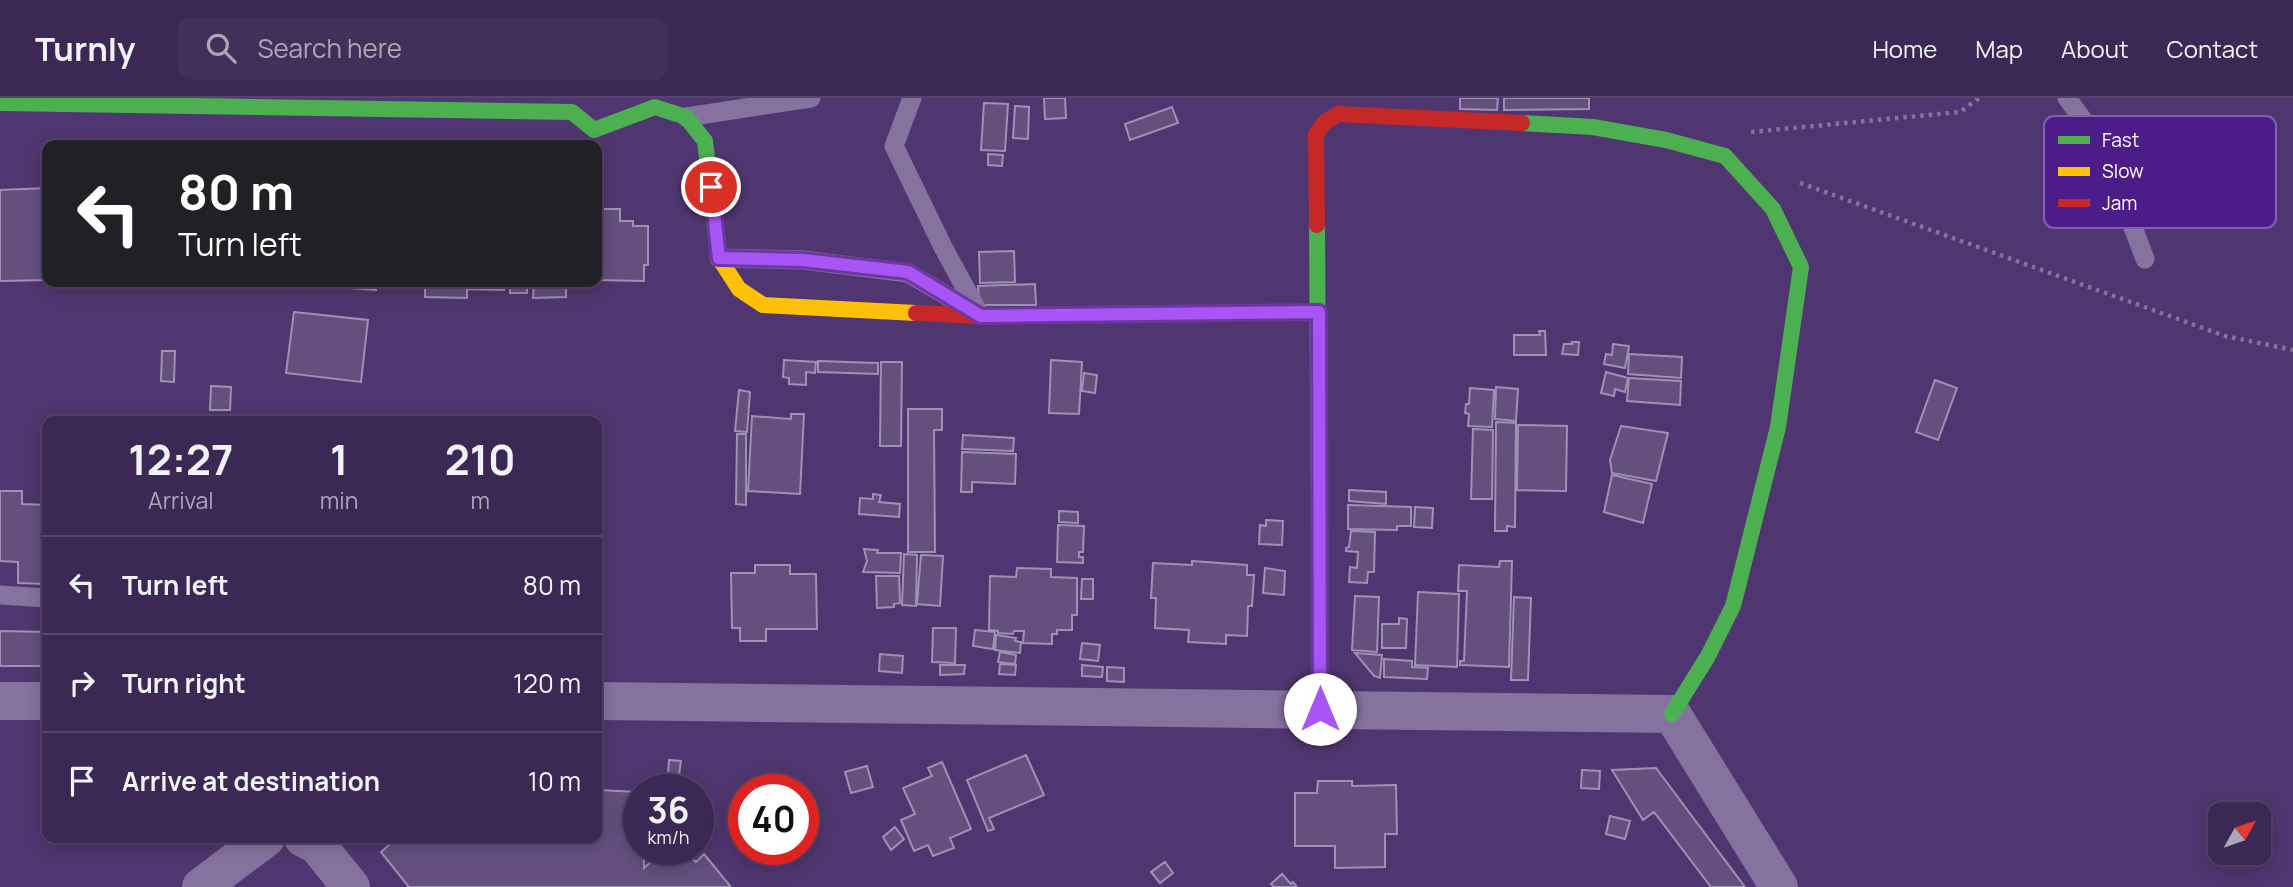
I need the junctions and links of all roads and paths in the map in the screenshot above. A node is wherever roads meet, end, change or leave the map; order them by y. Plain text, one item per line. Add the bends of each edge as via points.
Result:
1 (811, 98) edge
2 (912, 98) edge
3 (1979, 98) edge
4 (2067, 98) edge
5 (0, 103) edge
6 (570, 105) edge
7 (2080, 116) edge
8 (685, 117) junction
9 (1746, 132) dead end
10 (1791, 180) dead end
11 (2133, 228) edge
12 (719, 258) junction
13 (2145, 259) dead end
14 (1319, 312) junction
15 (981, 316) junction
16 (2293, 350) edge
17 (0, 596) edge
18 (42, 598) edge
19 (0, 701) edge
20 (42, 701) edge
21 (602, 701) edge
22 (1320, 709) junction
23 (1672, 714) junction
24 (259, 843) edge
25 (313, 843) edge
26 (201, 887) edge
27 (351, 887) edge
28 (1779, 887) edge

1 - 8 lane
2 - 15 lane via 894,146
3 - 9 path via 1959,112
4 - 7 lane
5 - 6 street
6 - 8 street via 594,130 655,107
8 - 12 street via 705,141
10 - 16 path via 2225,336
11 - 13 lane
12 - 15 lane via 803,260 908,272
12 - 15 street via 739,289 763,305
14 - 15 street
14 - 22 street
14 - 23 street via 1316,134 1338,114 1594,127 1666,140 1726,156 1773,209 1801,267 1778,427 1733,606
17 - 18 lane
19 - 20 street
21 - 22 street
22 - 23 street
23 - 28 street
24 - 26 street
25 - 27 street

